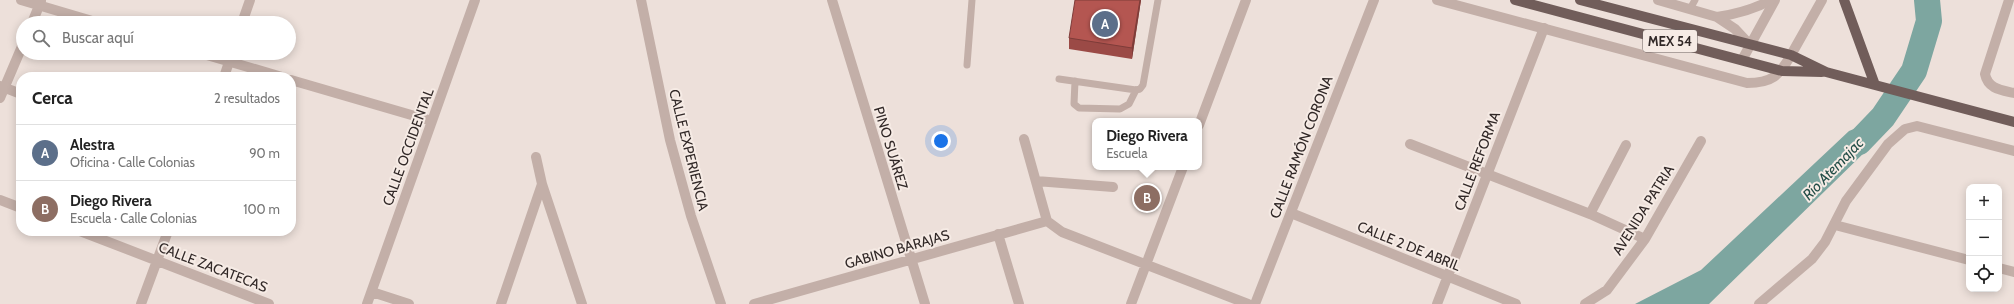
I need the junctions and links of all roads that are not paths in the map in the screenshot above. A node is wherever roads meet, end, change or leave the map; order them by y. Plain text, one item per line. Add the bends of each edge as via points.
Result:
1 (21, 0) edge
2 (250, 0) edge
3 (475, 0) edge
4 (641, 0) edge
5 (832, 0) edge
6 (972, 0) edge
7 (1158, 0) edge
8 (1246, 0) edge
9 (1374, 0) edge
10 (1436, 0) edge
11 (1515, 0) edge
12 (1580, 0) edge
13 (1658, 0) edge
14 (1695, 0) edge
15 (1771, 0) edge
16 (1775, 0) edge
17 (1822, 0) edge
18 (1844, 0) edge
19 (2009, 0) edge
20 (41, 3) edge
21 (1680, 3) edge
22 (1690, 10) junction
23 (35, 16) edge
24 (79, 16) edge
25 (244, 16) edge
26 (1717, 17) junction
27 (1544, 28) junction
28 (1750, 45) junction
29 (1791, 55) junction
30 (16, 58) edge
31 (230, 60) edge
32 (239, 60) edge
33 (1742, 60) junction
34 (967, 65) dead end
35 (1782, 71) junction
36 (226, 72) edge
37 (269, 72) edge
38 (1826, 72) junction
39 (1059, 79) dead end
40 (296, 81) edge
41 (1075, 81) junction
42 (1877, 86) junction
43 (2, 87) edge
44 (1136, 90) junction
45 (16, 92) edge
46 (2014, 93) edge
47 (0, 98) edge
48 (1202, 118) edge
49 (432, 121) junction
50 (2014, 122) edge
51 (1024, 139) dead end
52 (1701, 142) dead end
53 (1410, 144) dead end
54 (1626, 145) dead end
55 (2014, 151) edge
56 (536, 157) dead end
57 (1182, 170) edge
58 (1487, 174) junction
59 (1036, 181) junction
60 (542, 184) junction
61 (1113, 187) dead end
62 (0, 200) edge
63 (16, 206) edge
64 (1291, 213) junction
65 (1590, 214) junction
66 (1047, 221) junction
67 (1835, 226) junction
68 (998, 234) junction
69 (93, 236) edge
70 (166, 236) edge
71 (1645, 239) junction
72 (1966, 259) edge
73 (911, 260) junction
74 (157, 261) junction
75 (1146, 264) junction
76 (2002, 269) edge
77 (2014, 272) edge
78 (1447, 276) junction
79 (372, 292) junction
80 (141, 304) edge
81 (269, 304) edge
82 (367, 304) edge
83 (409, 304) edge
84 (501, 304) edge
85 (582, 304) edge
86 (721, 304) edge
87 (754, 304) edge
88 (925, 304) edge
89 (1019, 304) edge
90 (1131, 304) edge
91 (1248, 304) edge
92 (1255, 304) edge
93 (1437, 304) edge
94 (1516, 304) edge
95 (1585, 304) edge
96 (1759, 304) edge

1 - 20 street
2 - 25 street
3 - 49 street, CALLE OCCIDENTAL
4 - 86 street, CALLE EXPERIENCIA via 670,140 690,216
5 - 73 street, PINO SUÁREZ
6 - 34 lane
7 - 44 lane via 1143,85
8 - 48 street
9 - 64 street, CALLE RAMÓN CORONA
10 - 27 street
11 - 33 main road, MEX 54
12 - 28 main road, MEX 54
13 - 21 street
14 - 22 lane
15 - 26 street via 1742,13
16 - 28 street
17 - 29 street
18 - 42 main road
19 - 46 street via 1985,74 1987,82 1993,88
20 - 23 street
20 - 24 street
21 - 22 street
22 - 26 street
26 - 28 street via 1735,29
27 - 35 street via 1747,82 1760,83
27 - 58 street, CALLE REFORMA
28 - 29 main road, MEX 54
28 - 33 street
29 - 35 street
29 - 38 main road, MEX 54
30 - 43 street
31 - 36 street
32 - 37 street
33 - 35 main road, MEX 54
35 - 38 main road, MEX 54
38 - 42 main road, MEX 54
39 - 41 lane
40 - 49 street
41 - 44 lane
41 - 44 lane via 1074,104 1079,108 1120,109 1129,104
42 - 50 main road, MEX 54
43 - 45 street
43 - 47 street
49 - 79 street, CALLE OCCIDENTAL
51 - 59 street
52 - 71 street, AVENIDA PATRIA
53 - 58 street
54 - 65 street
55 - 67 street via 1917,126 1905,128 1888,144 1846,201
56 - 60 street
57 - 75 street
58 - 65 street
58 - 78 street, CALLE REFORMA
59 - 61 street
59 - 66 street
60 - 84 street
60 - 85 street
62 - 63 street
64 - 78 street, CALLE 2 DE ABRIL
64 - 92 street, CALLE RAMÓN CORONA
65 - 71 street
66 - 68 street, GABINO BARAJAS
66 - 75 street via 1062,232
67 - 72 street
67 - 96 street via 1812,259
68 - 73 street, GABINO BARAJAS
68 - 89 street
69 - 74 street, CALLE ZACATECAS
70 - 74 street
71 - 95 street, AVENIDA PATRIA via 1607,290
73 - 87 street, GABINO BARAJAS
73 - 88 street, PINO SUÁREZ
74 - 80 street
74 - 81 street, CALLE ZACATECAS
75 - 90 street
75 - 91 street
76 - 77 street
78 - 93 street, CALLE REFORMA
78 - 94 street, CALLE 2 DE ABRIL
79 - 82 street, CALLE OCCIDENTAL
79 - 83 street

